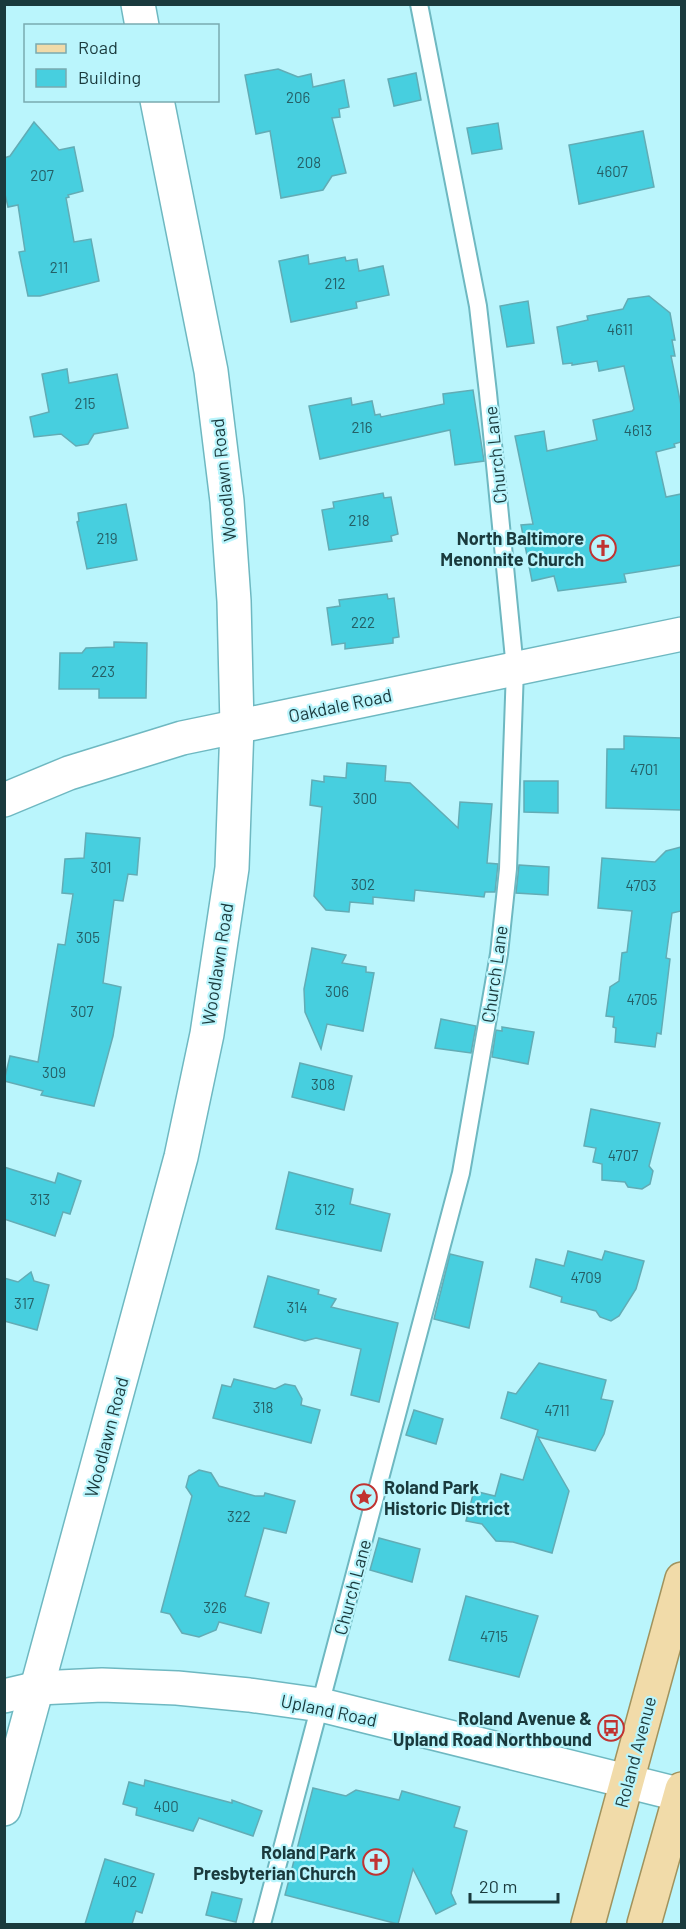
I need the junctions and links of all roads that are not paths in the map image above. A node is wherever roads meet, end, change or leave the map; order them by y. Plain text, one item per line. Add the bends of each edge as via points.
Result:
1 (138, 4) edge
2 (419, 4) edge
3 (142, 24) edge
4 (157, 102) edge
5 (681, 634) edge
6 (515, 669) junction
7 (237, 726) junction
8 (4, 800) edge
9 (681, 1579) edge
10 (38, 1688) junction
11 (4, 1696) edge
12 (321, 1705) junction
13 (627, 1782) junction
14 (681, 1793) edge
15 (4, 1809) edge
16 (262, 1924) edge
17 (588, 1924) edge
18 (644, 1924) edge

1 - 3 street
2 - 6 lane, Church Lane via 478,306
4 - 7 street, Woodlawn Road via 211,371 220,436 234,601
5 - 6 street, Oakdale Road
6 - 7 street, Oakdale Road
6 - 12 lane, Church Lane via 508,869 499,954 461,1173
7 - 8 street, Oakdale Road via 123,755
7 - 10 street, Woodlawn Road via 232,868 207,1034 181,1157
9 - 13 main road, Roland Avenue
10 - 11 street, Upland Road
10 - 12 street, Upland Road via 177,1688
10 - 15 street, Woodlawn Road
12 - 13 street, Upland Road
12 - 16 lane, Church Lane
13 - 14 street, Upland Road
13 - 17 main road, Roland Avenue
14 - 18 main road

